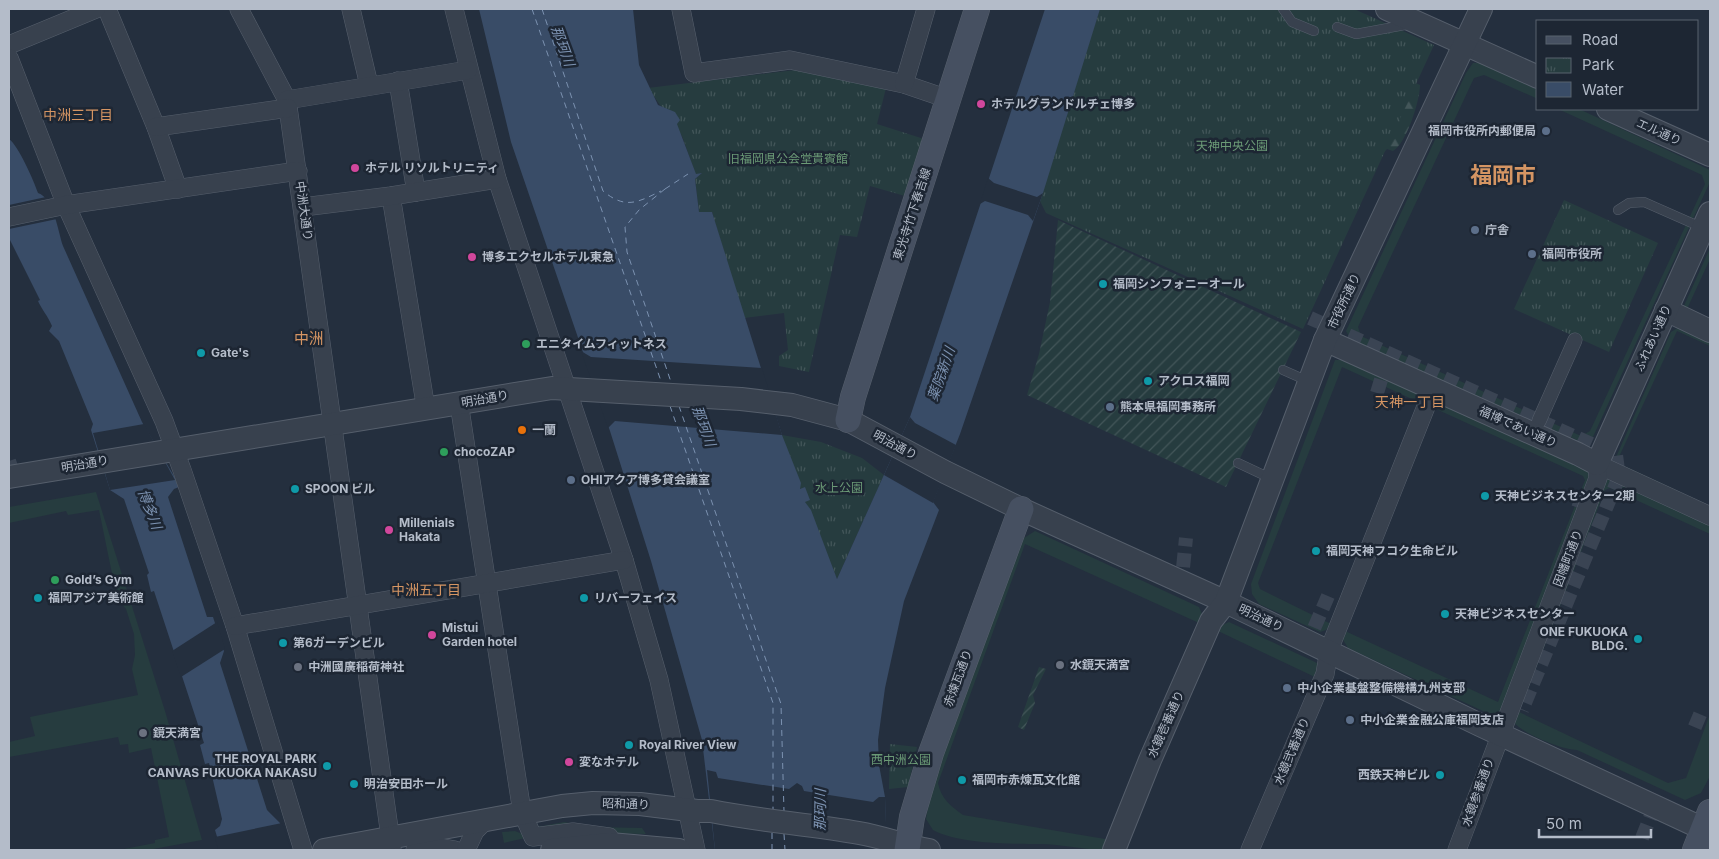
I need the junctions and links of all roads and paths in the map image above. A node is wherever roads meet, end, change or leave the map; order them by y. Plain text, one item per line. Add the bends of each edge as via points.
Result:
1 (96, 9) edge
2 (107, 9) edge
3 (239, 9) edge
4 (351, 9) edge
5 (454, 9) edge
6 (681, 9) edge
7 (926, 9) edge
8 (977, 9) edge
9 (1283, 9) edge
10 (1387, 9) edge
11 (1481, 9) edge
12 (1417, 22) junction
13 (1337, 27) dead end
14 (1314, 31) dead end
15 (1464, 43) junction
16 (9, 44) edge
17 (9, 58) edge
18 (468, 70) junction
19 (1536, 76) edge
20 (398, 81) junction
21 (904, 84) junction
22 (369, 85) junction
23 (948, 99) junction
24 (288, 104) junction
25 (1610, 110) edge
26 (156, 127) junction
27 (1710, 155) edge
28 (298, 171) junction
29 (497, 179) junction
30 (178, 189) junction
31 (416, 192) junction
32 (390, 196) junction
33 (59, 206) junction
34 (303, 207) junction
35 (1618, 210) dead end
36 (9, 217) edge
37 (1707, 221) edge
38 (1666, 310) junction
39 (1710, 331) edge
40 (1325, 340) junction
41 (1575, 340) dead end
42 (1282, 370) dead end
43 (1310, 382) junction
44 (568, 388) junction
45 (1433, 388) junction
46 (459, 403) junction
47 (426, 409) junction
48 (848, 420) junction
49 (1539, 421) dead end
50 (332, 424) junction
51 (166, 451) junction
52 (1238, 464) dead end
53 (1596, 464) junction
54 (9, 477) edge
55 (1273, 479) junction
56 (1021, 509) junction
57 (1710, 516) edge
58 (624, 560) junction
59 (485, 585) junction
60 (1226, 602) junction
61 (358, 607) junction
62 (235, 626) junction
63 (1329, 650) junction
64 (1499, 734) junction
65 (688, 809) junction
66 (522, 812) junction
67 (486, 820) junction
68 (1705, 831) edge
69 (610, 844) junction
70 (393, 846) edge
71 (908, 847) edge
72 (303, 850) edge
73 (324, 850) edge
74 (415, 850) edge
75 (455, 850) edge
76 (466, 850) edge
77 (552, 850) edge
78 (679, 850) edge
79 (696, 850) edge
80 (1114, 850) edge
81 (1250, 850) edge
82 (1457, 850) edge

1 - 16 street
2 - 26 street
3 - 24 street, 中洲大通り
4 - 22 street
5 - 18 street
6 - 21 street via 694,74 790,60
7 - 21 street
8 - 23 main road, 東光寺竹下春吉線
9 - 14 lane via 1292,22
10 - 12 street
11 - 15 street, 市役所通り
12 - 13 lane via 1356,34
12 - 15 street
15 - 19 street
15 - 40 street, 市役所通り
17 - 33 street
18 - 20 street
18 - 29 street
20 - 22 street
20 - 31 street
21 - 23 street
22 - 24 street
23 - 48 main road, 東光寺竹下春吉線
24 - 26 street
24 - 28 street, 中洲大通り
25 - 27 street, エル通り
26 - 30 street
28 - 30 street
28 - 34 street, 中洲大通り
29 - 31 street
29 - 44 street
30 - 33 street
31 - 32 street
32 - 34 street
32 - 47 street
33 - 36 street
33 - 51 street via 164,421
34 - 50 street, 中洲大通り
35 - 37 lane via 1629,203 1644,202
37 - 38 street, ふれあい通り
38 - 39 street
38 - 53 street, ふれあい通り
40 - 43 street, 市役所通り
40 - 45 street, 福博であい通り
41 - 49 street
42 - 43 lane
43 - 55 street, 市役所通り
44 - 46 street, 明治通り
44 - 48 street, 明治通り via 772,402
44 - 58 street
45 - 53 street, 福博であい通り
45 - 63 street, 水鏡弐番通り
46 - 47 street, 明治通り
46 - 59 street
47 - 50 street, 明治通り
48 - 56 street, 明治通り
50 - 51 street, 明治通り
50 - 61 street, 中洲大通り
51 - 54 street, 明治通り
51 - 62 street
52 - 55 lane
53 - 57 street, 福博であい通り
53 - 64 street, 因幡町通り via 1598,478
55 - 60 street, 市役所通り
56 - 60 street, 明治通り
56 - 71 main road, 赤煉瓦通り via 930,753 912,817
58 - 59 street
58 - 65 street via 659,680
59 - 61 street
59 - 66 street
60 - 63 street, 明治通り
60 - 80 street, 水鏡壱番通り via 1210,621
61 - 62 street
61 - 70 street, 中洲大通り
62 - 72 street
63 - 64 street, 明治通り
63 - 81 street, 水鏡弐番通り via 1325,674
64 - 68 street, 明治通り
64 - 82 street, 水鏡参番通り
65 - 66 street, 昭和通り via 593,803
65 - 71 street, 昭和通り via 859,833
65 - 79 street
66 - 67 street, 昭和通り
66 - 69 street via 533,837 573,832 609,837
67 - 70 street, 昭和通り
67 - 76 street via 475,831
69 - 77 street
69 - 78 street
70 - 73 street, 昭和通り
74 - 75 street via 438,847

